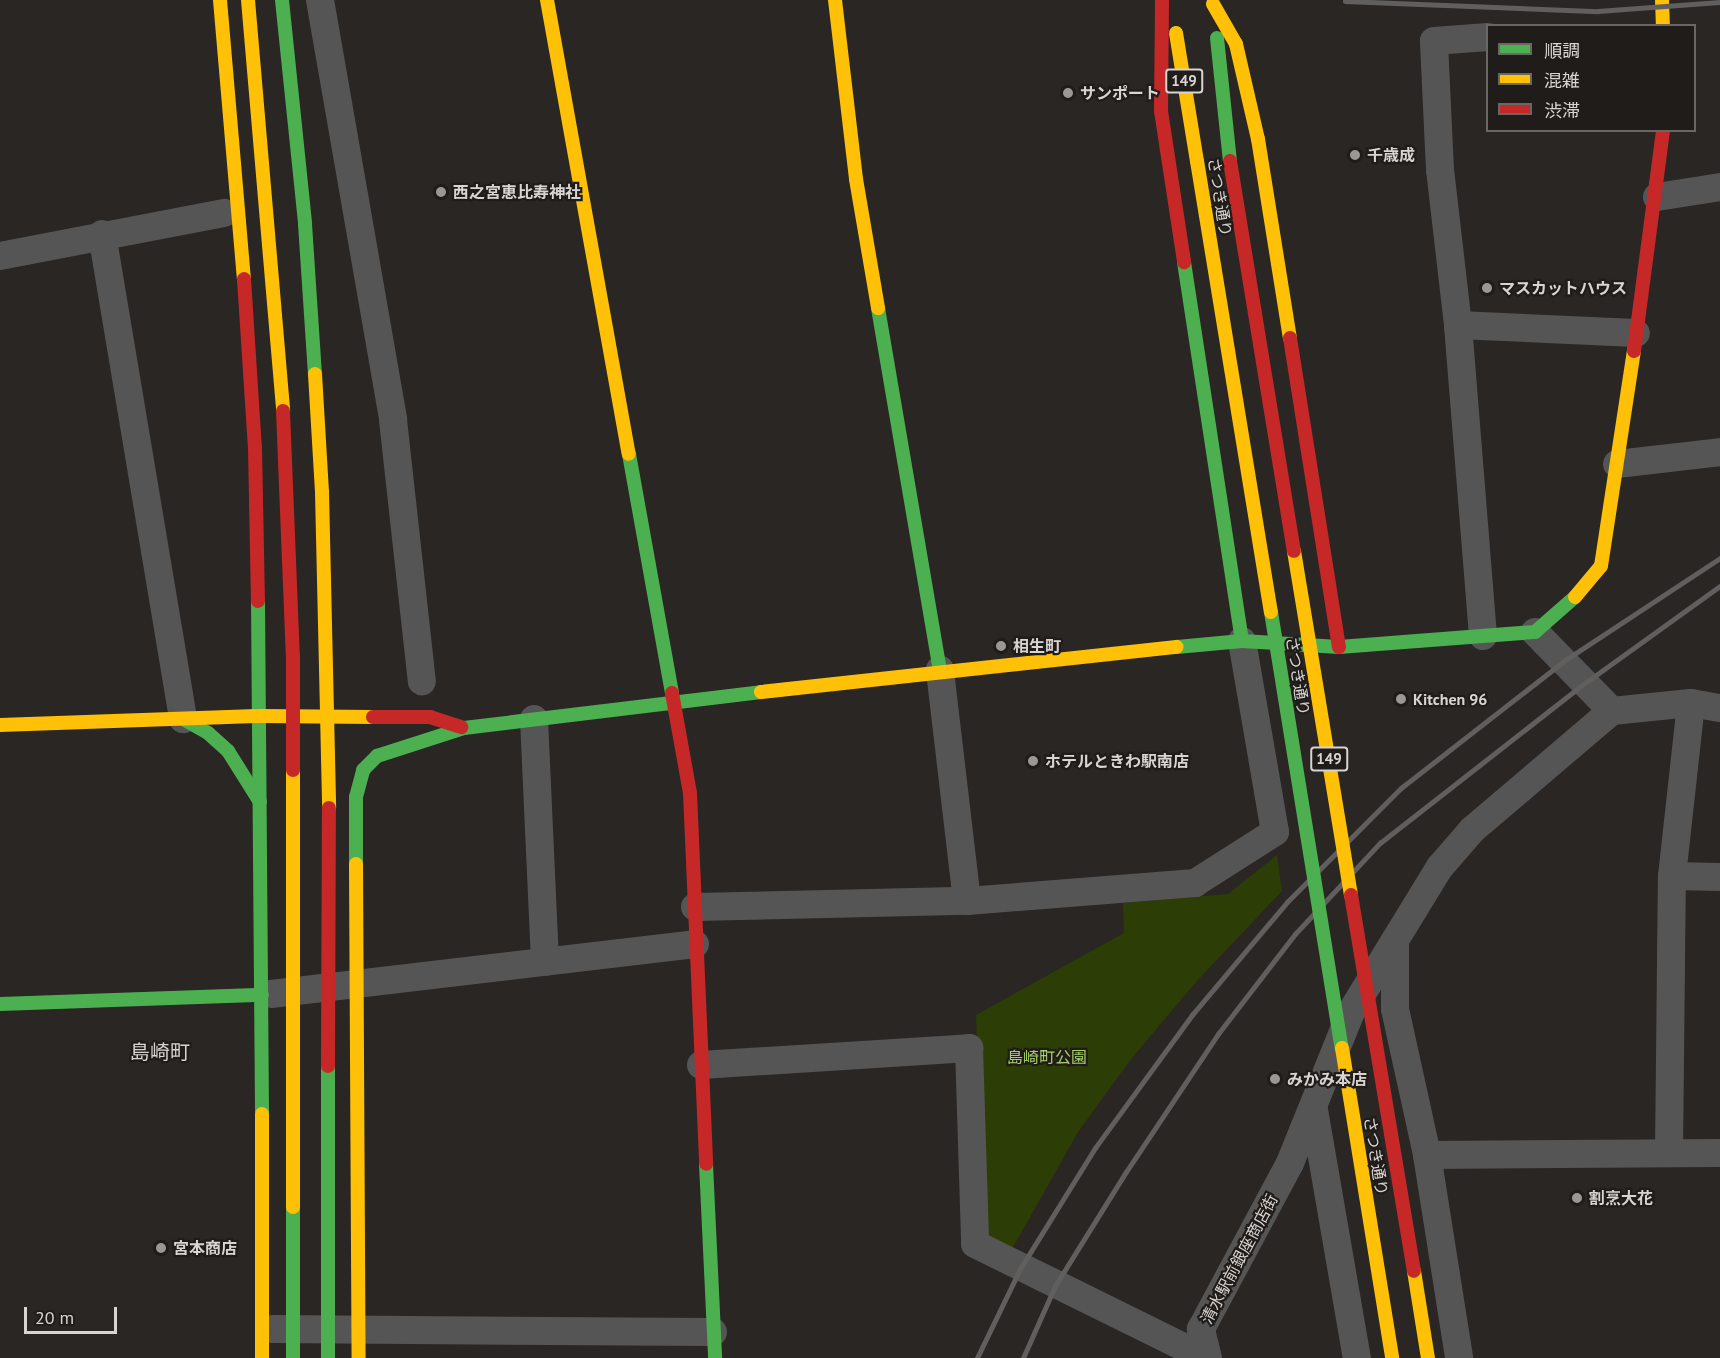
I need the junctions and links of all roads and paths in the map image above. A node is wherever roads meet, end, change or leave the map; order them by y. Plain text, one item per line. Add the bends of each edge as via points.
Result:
1 (220, 0) edge
2 (248, 0) edge
3 (282, 0) edge
4 (320, 0) edge
5 (547, 0) edge
6 (835, 0) edge
7 (1162, 0) edge
8 (1171, 0) edge
9 (1662, 0) edge
10 (1213, 2) edge
11 (1663, 24) edge
12 (1486, 37) edge
13 (1663, 132) edge
14 (1720, 188) edge
15 (1657, 197) junction
16 (224, 213) dead end
17 (102, 234) junction
18 (0, 256) edge
19 (1458, 325) junction
20 (1636, 333) junction
21 (1720, 452) edge
22 (1617, 464) junction
23 (1535, 632) junction
24 (1483, 636) junction
25 (1242, 641) junction
26 (1339, 647) junction
27 (940, 670) junction
28 (422, 681) dead end
29 (676, 700) junction
30 (1691, 704) junction
31 (1720, 708) edge
32 (1612, 711) junction
33 (261, 716) junction
34 (183, 719) junction
35 (534, 719) junction
36 (0, 725) edge
37 (464, 728) junction
38 (262, 805) junction
39 (1672, 876) junction
40 (1720, 876) edge
41 (967, 901) junction
42 (695, 907) junction
43 (695, 944) junction
44 (1395, 946) junction
45 (545, 962) junction
46 (358, 986) junction
47 (262, 995) junction
48 (0, 1004) edge
49 (700, 1065) junction
50 (1314, 1110) junction
51 (1669, 1153) junction
52 (1720, 1154) edge
53 (1427, 1155) junction
54 (262, 1329) junction
55 (360, 1345) edge
56 (714, 1345) edge
57 (1195, 1349) edge
58 (262, 1358) edge
59 (293, 1358) edge
60 (328, 1358) edge
61 (1357, 1358) edge
62 (1392, 1358) edge
63 (1428, 1358) edge
64 (1459, 1358) edge

1 - 33 main road via 237,166 255,447
2 - 59 main road, bridge via 283,402 293,656
3 - 60 main road, bridge via 305,224 322,504 329,738
4 - 28 street via 393,420
5 - 29 main road
6 - 27 main road via 856,179
7 - 25 main road via 1161,111
8 - 62 main road, さつき通り / 149, bridge
9 - 11 main road
10 - 26 main road via 1236,44 1258,139
10 - 63 main road, さつき通り / 149, bridge via 1230,161
12 - 19 street via 1434,41 1440,170
13 - 15 main road
14 - 15 street
15 - 20 main road
16 - 17 street
17 - 18 street
17 - 34 street
19 - 20 street
19 - 24 street
20 - 22 main road
21 - 22 street
22 - 23 main road via 1601,566 1563,610
23 - 24 main road
23 - 32 street
24 - 26 main road
25 - 26 main road
25 - 27 main road
25 - 41 street via 1275,832 1195,883
27 - 29 main road
27 - 41 street
29 - 35 main road
29 - 42 main road via 690,793
30 - 31 street
30 - 32 street
30 - 39 street
32 - 44 street, 清水駅前銀座商店街 via 1472,830 1440,867
33 - 34 main road
33 - 37 main road via 430,717
33 - 38 main road
34 - 36 main road
34 - 38 main road via 228,751 243,768
35 - 37 main road
35 - 45 street
37 - 46 main road via 377,756 363,770 356,797
38 - 47 main road
39 - 40 street
39 - 51 street
41 - 42 street
42 - 43 main road
43 - 45 street
43 - 49 main road
44 - 50 street, 清水駅前銀座商店街 via 1351,1012
44 - 53 street via 1395,1009
45 - 46 street
46 - 47 street
46 - 55 main road
47 - 48 main road
47 - 54 main road
49 - 56 main road
49 - 57 street via 969,1048 975,1244
50 - 57 street, 清水駅前銀座商店街
50 - 61 street
51 - 52 street
51 - 53 street
53 - 64 street
54 - 55 street
54 - 58 main road
55 - 56 street

